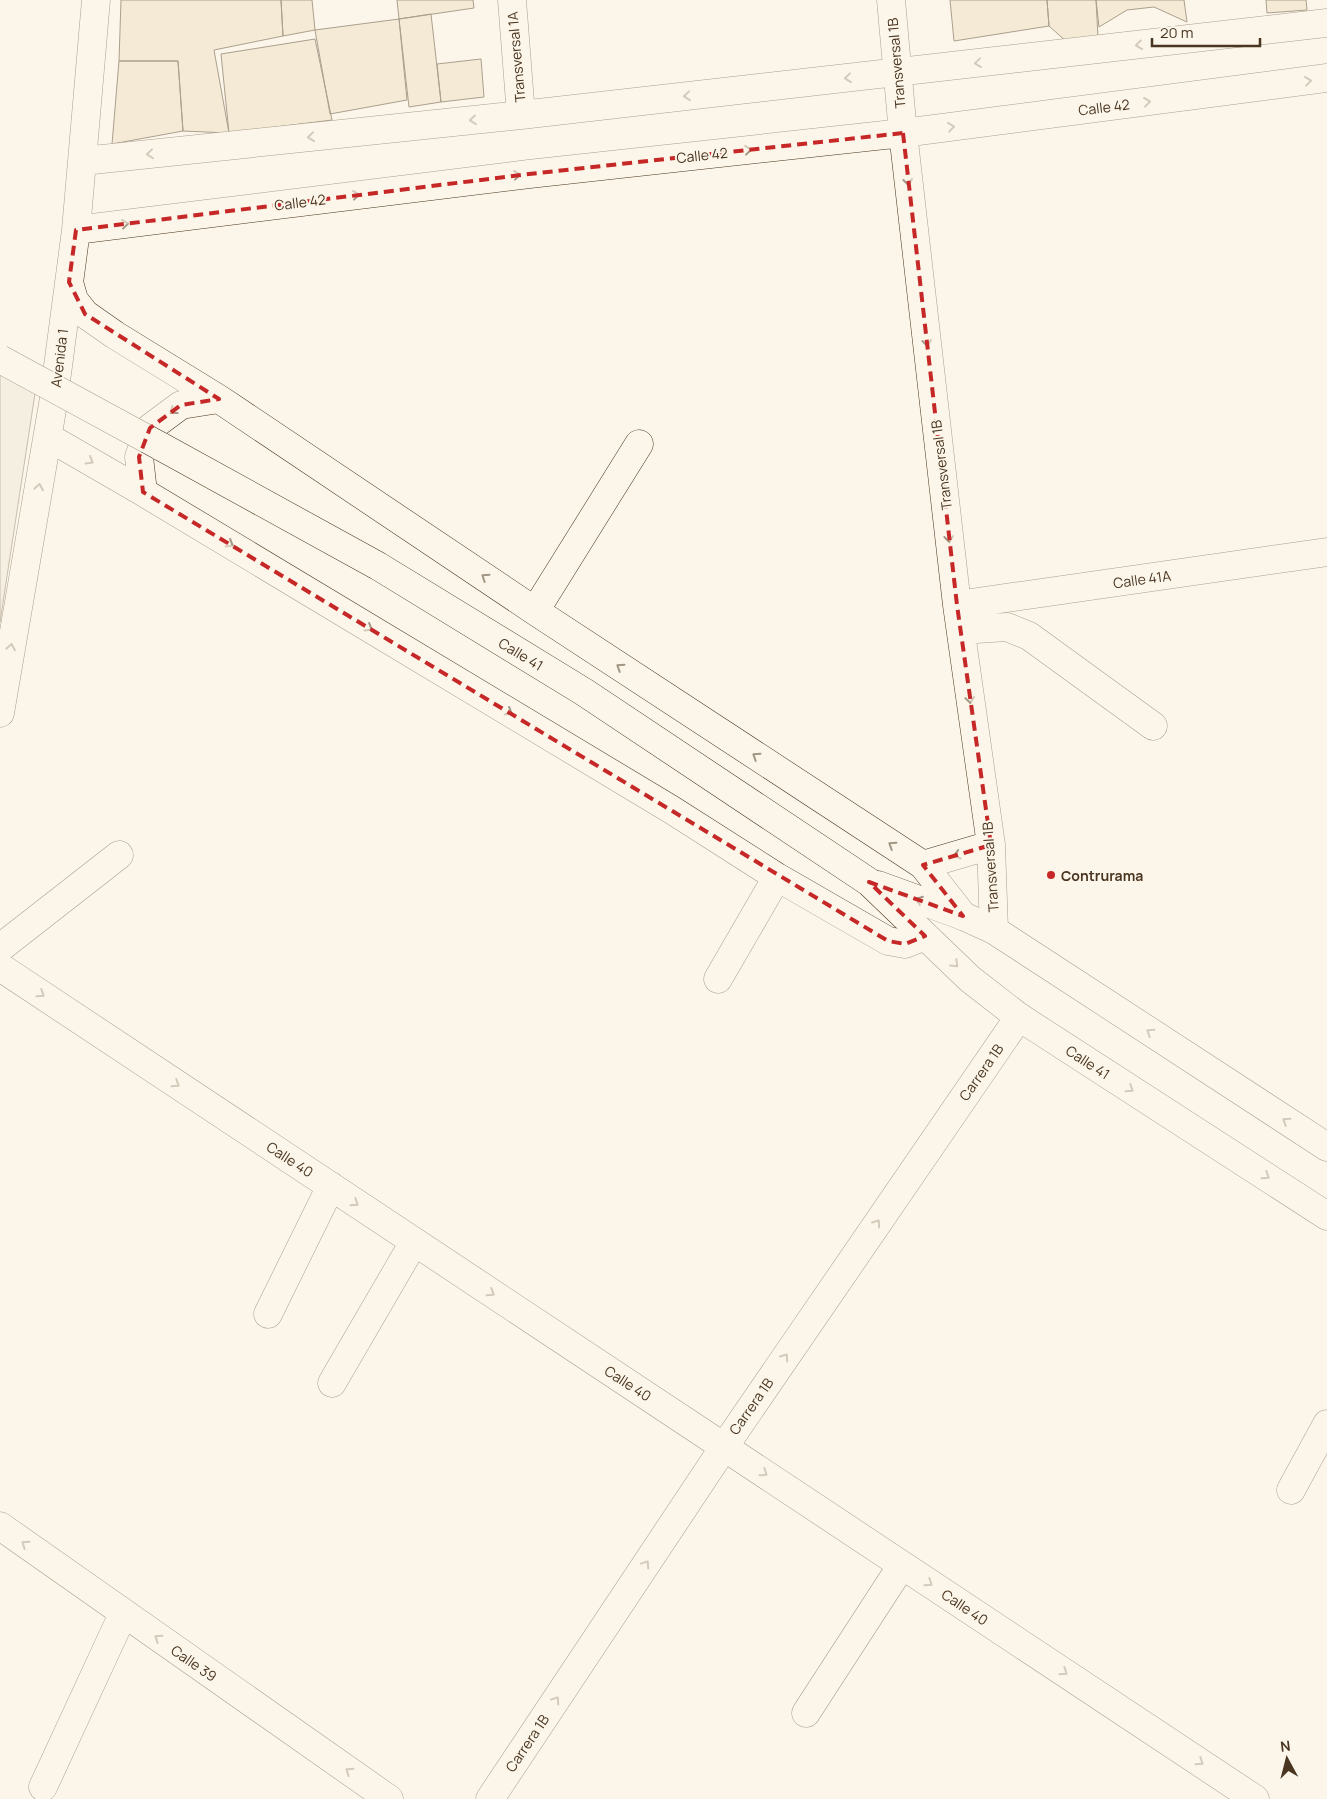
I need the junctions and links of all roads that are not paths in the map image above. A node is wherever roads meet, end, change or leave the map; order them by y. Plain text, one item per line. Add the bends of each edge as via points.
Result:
1 (96, 0) edge
2 (512, 0) edge
3 (891, 0) edge
4 (1327, 23) edge
5 (897, 72) junction
6 (1327, 78) edge
7 (522, 115) junction
8 (903, 133) junction
9 (83, 162) junction
10 (76, 230) junction
11 (69, 282) junction
12 (0, 359) edge
13 (219, 399) junction
14 (48, 437) junction
15 (639, 444) dead end
16 (143, 492) junction
17 (1327, 552) edge
18 (535, 611) junction
19 (959, 618) junction
20 (0, 713) edge
21 (1153, 726) dead end
22 (991, 845) junction
23 (119, 855) dead end
24 (923, 866) junction
25 (777, 877) junction
26 (869, 882) junction
27 (963, 916) junction
28 (994, 930) junction
29 (925, 936) junction
30 (0, 948) edge
31 (0, 968) edge
32 (718, 978) dead end
33 (1019, 1018) junction
34 (1327, 1147) edge
35 (331, 1186) junction
36 (1327, 1216) edge
37 (414, 1242) junction
38 (268, 1314) dead end
39 (332, 1383) dead end
40 (1327, 1424) edge
41 (724, 1446) junction
42 (1291, 1490) dead end
43 (0, 1526) edge
44 (902, 1565) junction
45 (123, 1614) junction
46 (806, 1713) dead end
47 (43, 1787) dead end
48 (389, 1799) edge
49 (490, 1799) edge
50 (1255, 1799) edge

1 - 9 street, Avenida 1
2 - 7 street, Transversal 1A
3 - 5 street, Transversal 1B
4 -> 5 street
5 -> 7 street
5 - 8 street, Transversal 1B
8 -> 6 street, Calle 42
7 -> 9 street
10 -> 8 street, Calle 42 via 529,174
8 -> 19 street, Transversal 1B
9 - 10 street, Avenida 1
10 - 11 street, Avenida 1
11 - 13 street via 74,300 85,314
11 - 14 street, Avenida 1
12 - 26 street, Calle 41, bridge via 378,566 584,692
13 -> 16 street via 181,405 150,428 139,457
18 -> 13 street
14 -> 16 street
20 -> 14 street, Avenida 1
15 - 18 street
16 -> 25 street via 672,810
17 - 19 street, Calle 41A
24 -> 18 street
19 - 21 street via 1007,627 1029,636
19 -> 22 street, Transversal 1B
22 -> 24 street
22 - 28 street, Transversal 1B
23 - 30 street
24 - 27 street
25 - 29 street via 888,942 905,944
25 - 32 street
27 -> 26 street, Calle 41
26 - 29 street, Calle 41
27 - 28 street, Calle 41
34 -> 28 street, Calle 41
29 -> 33 street, Calle 41 via 970,979
31 -> 35 street, Calle 40
33 -> 36 street, Calle 41
41 -> 33 street, Carrera 1B
35 -> 37 street, Calle 40
35 - 38 street
37 - 39 street
37 -> 41 street, Calle 40
40 - 42 street
41 -> 44 street, Calle 40
49 -> 41 street, Carrera 1B
45 -> 43 street, Calle 39
44 - 46 street
44 -> 50 street, Calle 40
45 - 47 street
48 -> 45 street, Calle 39

